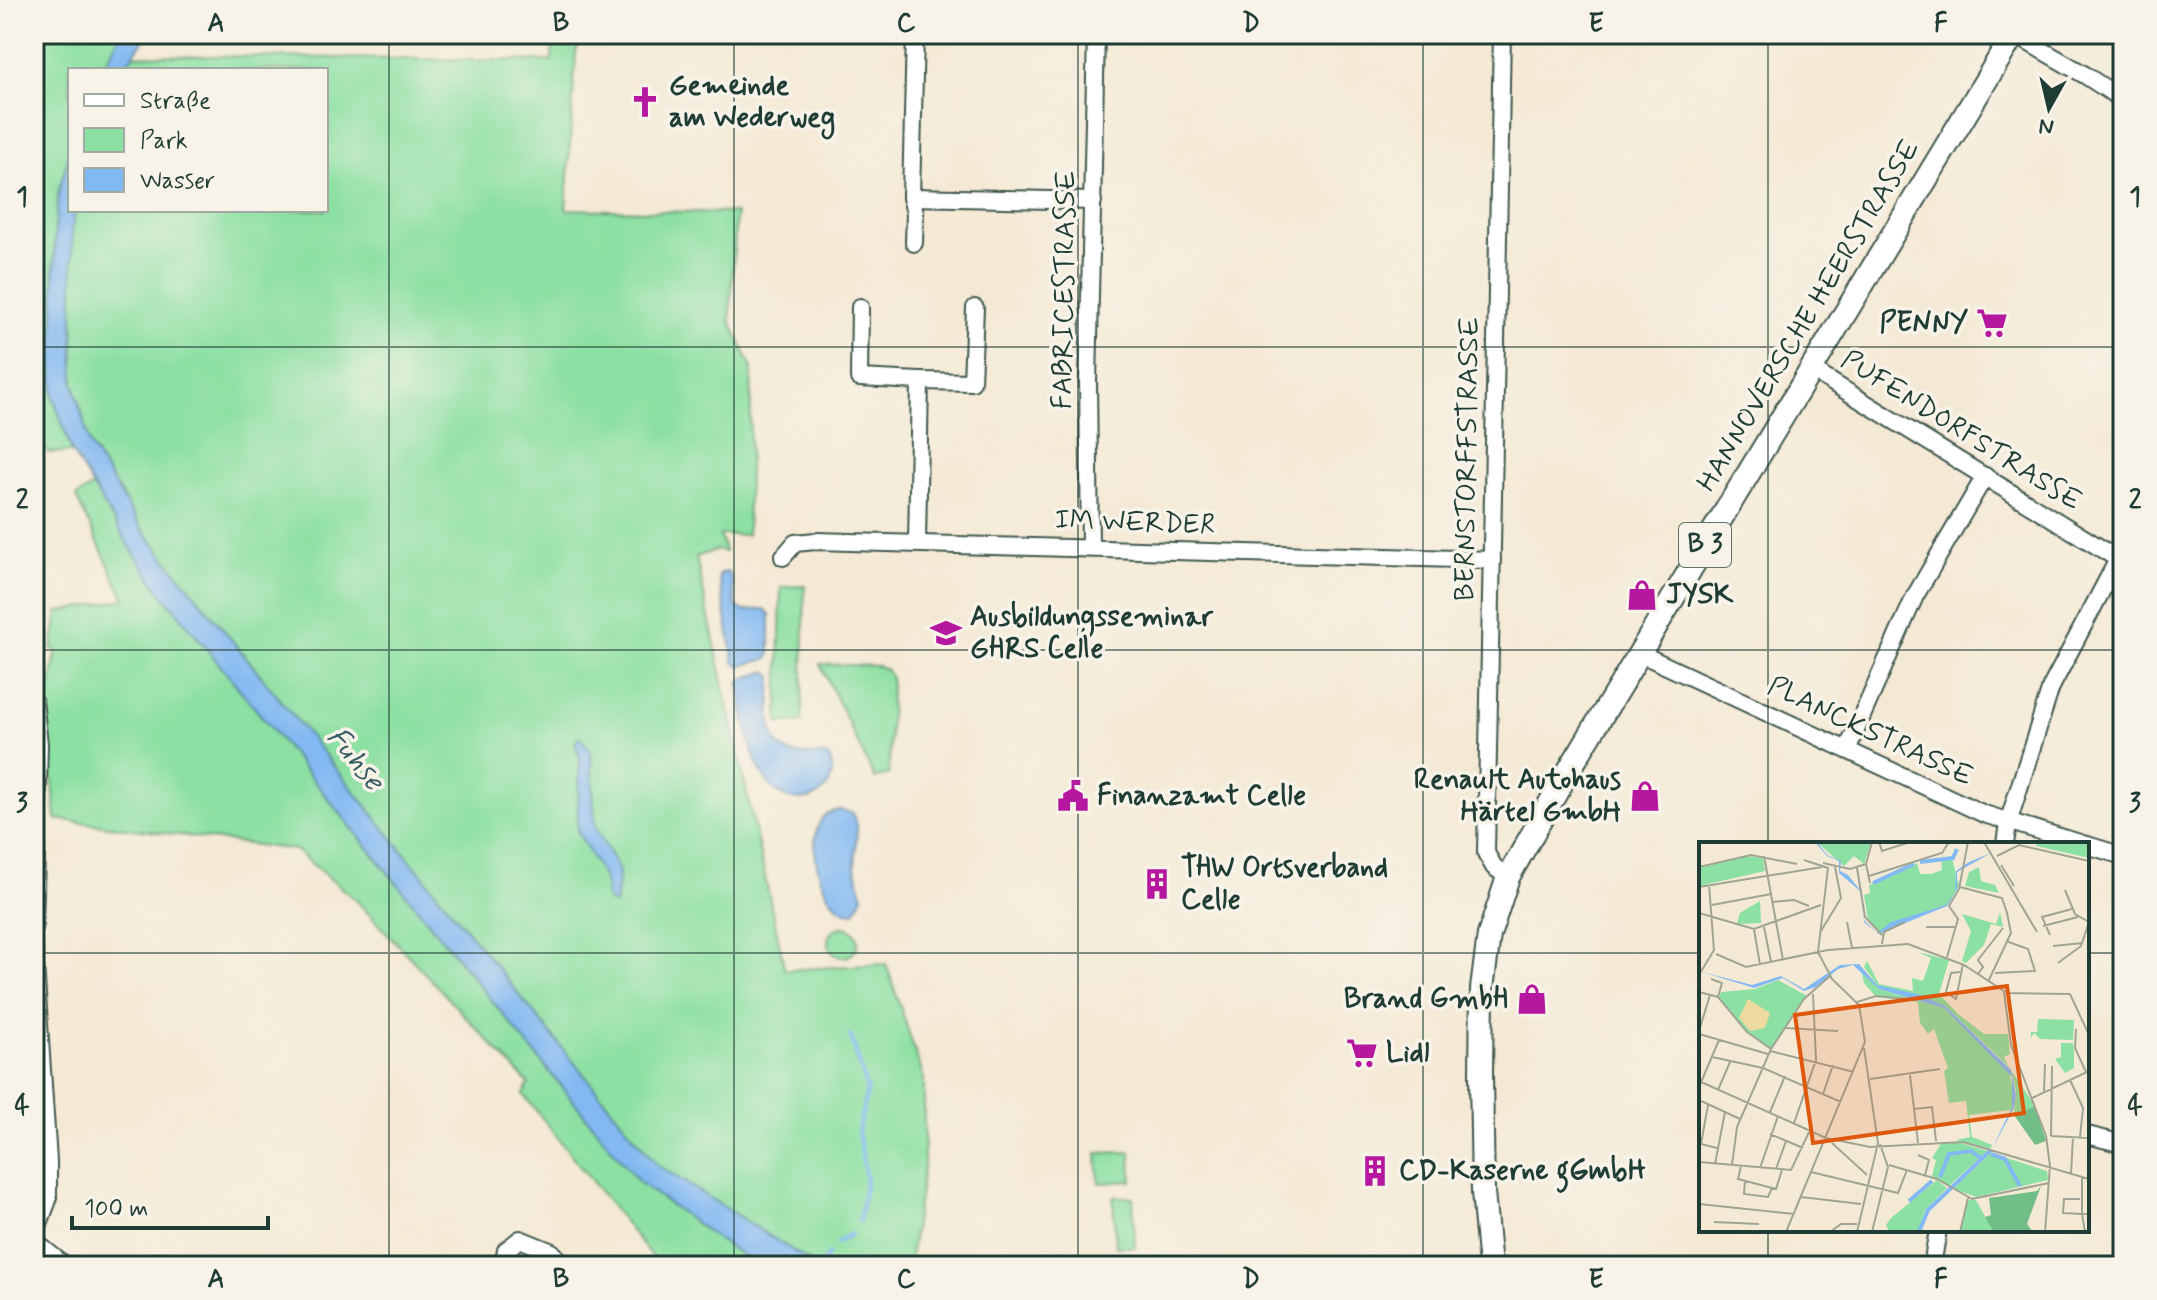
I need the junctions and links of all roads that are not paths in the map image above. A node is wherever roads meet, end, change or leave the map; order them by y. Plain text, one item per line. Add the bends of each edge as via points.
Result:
1 (915, 34) edge
2 (1096, 34) edge
3 (1502, 34) edge
4 (2014, 34) edge
5 (2123, 100) edge
6 (911, 197) junction
7 (1093, 201) junction
8 (914, 243) dead end
9 (860, 307) dead end
10 (975, 308) dead end
11 (1812, 370) junction
12 (920, 381) junction
13 (1985, 476) junction
14 (917, 543) junction
15 (1090, 547) junction
16 (783, 557) dead end
17 (2121, 557) edge
18 (1492, 560) junction
19 (1641, 654) junction
20 (34, 701) edge
21 (1847, 750) junction
22 (2008, 823) junction
23 (2005, 842) edge
24 (2074, 842) edge
25 (2089, 846) edge
26 (2123, 856) edge
27 (1508, 877) junction
28 (34, 927) edge
29 (34, 949) edge
30 (2089, 1136) edge
31 (2123, 1144) edge
32 (1938, 1232) edge
33 (34, 1239) edge
34 (65, 1266) edge
35 (503, 1266) edge
36 (565, 1266) edge
37 (1490, 1266) edge
38 (1932, 1266) edge

1 - 6 street
2 - 7 street, FABRICESTRASSE
3 - 18 street, BERNSTORFFSTRASSE
4 - 5 street
4 - 11 main road, HANNOVERSCHE HEERSTRASSE / B 3
6 - 7 street
6 - 8 street
7 - 15 street, FABRICESTRASSE
9 - 12 street via 859,378
10 - 12 street via 972,382
11 - 13 street, PUFENDORFSTRASSE
11 - 19 main road, HANNOVERSCHE HEERSTRASSE / B 3
12 - 14 street
13 - 17 street, PUFENDORFSTRASSE
13 - 21 street via 1915,596
14 - 15 street, IM WERDER
14 - 16 street, IM WERDER via 795,543
15 - 18 street, IM WERDER
17 - 22 street via 2051,687
18 - 27 street, BERNSTORFFSTRASSE via 1486,853
19 - 21 street, PLANCKSTRASSE
19 - 27 main road, HANNOVERSCHE HEERSTRASSE / B 3
20 - 28 street via 39,744
21 - 22 street, PLANCKSTRASSE
22 - 23 street
22 - 24 street, PLANCKSTRASSE
25 - 26 street, PLANCKSTRASSE
27 - 37 main road, B 3 via 1489,935 1482,989 1483,1192
29 - 33 street via 48,1161 48,1200
30 - 31 street
32 - 38 street
33 - 34 street
35 - 36 street via 506,1250 520,1239 552,1252

